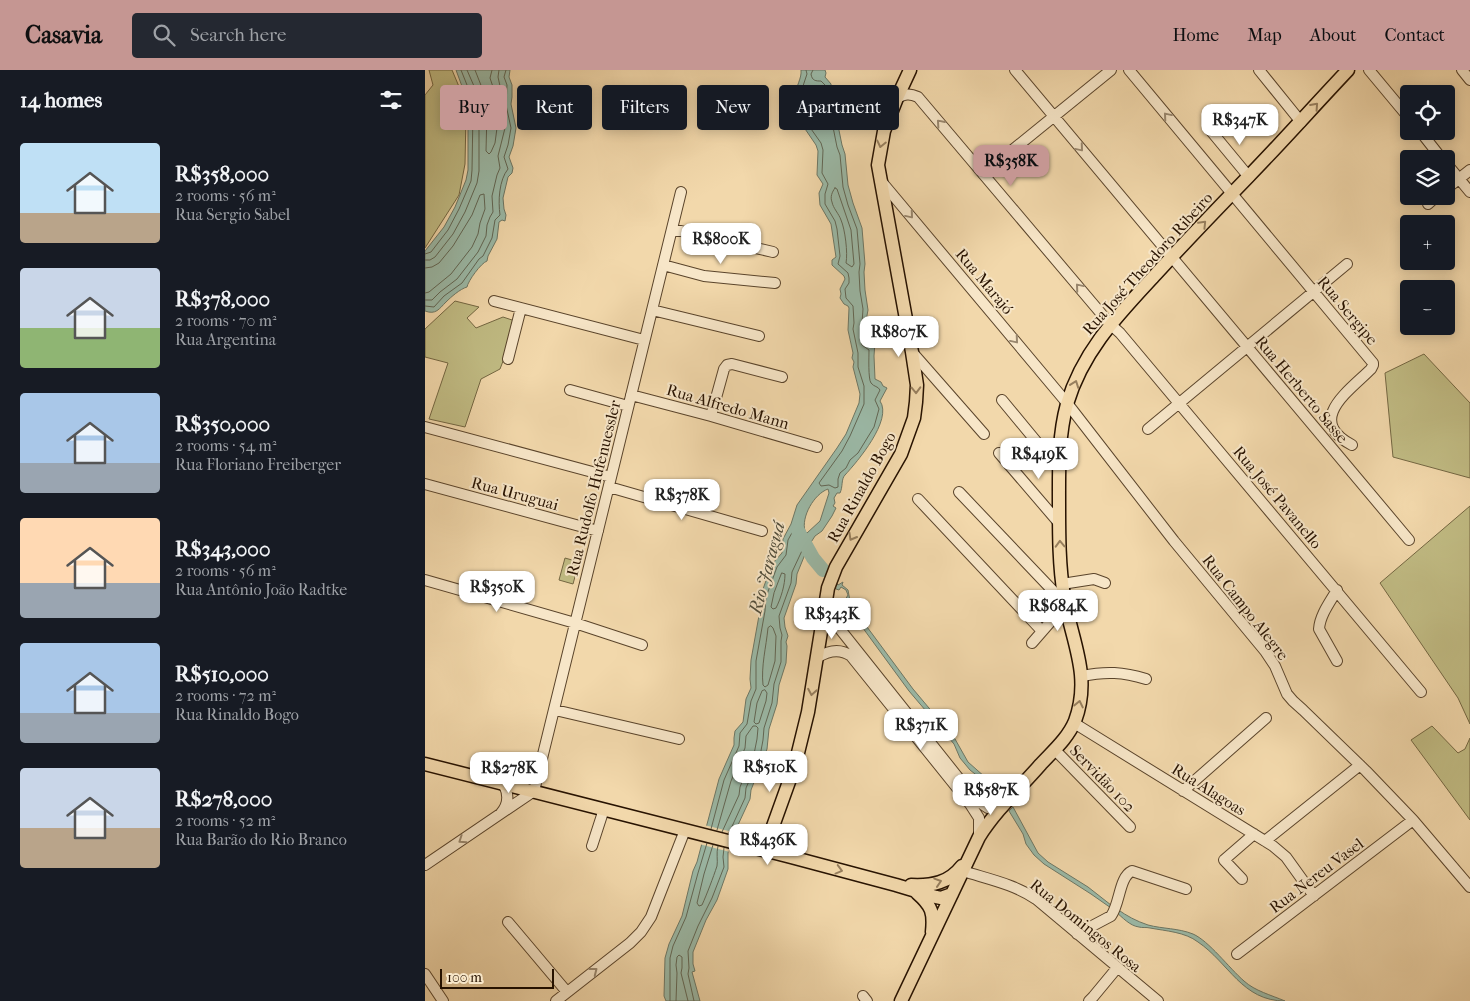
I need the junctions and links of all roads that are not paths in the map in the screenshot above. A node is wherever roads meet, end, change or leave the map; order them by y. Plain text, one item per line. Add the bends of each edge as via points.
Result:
1 (910, 70) edge
2 (1015, 70) edge
3 (1111, 70) edge
4 (1129, 70) edge
5 (1259, 70) edge
6 (1348, 70) edge
7 (1369, 70) edge
8 (1462, 70) edge
9 (1470, 80) edge
10 (899, 94) edge
11 (899, 97) edge
12 (1400, 107) edge
13 (1054, 117) junction
14 (1301, 122) junction
15 (884, 130) edge
16 (1211, 131) dead end
17 (1427, 140) edge
18 (1435, 150) edge
19 (1470, 170) edge
20 (983, 174) junction
21 (1455, 174) edge
22 (1249, 177) junction
23 (879, 178) junction
24 (1459, 179) junction
25 (1455, 182) edge
26 (681, 192) dead end
27 (1470, 192) edge
28 (1232, 194) junction
29 (672, 229) junction
30 (773, 252) dead end
31 (1172, 257) junction
32 (1347, 264) dead end
33 (663, 265) junction
34 (775, 283) dead end
35 (1314, 292) junction
36 (495, 301) dead end
37 (521, 308) junction
38 (652, 310) junction
39 (1110, 324) junction
40 (759, 336) dead end
41 (644, 340) junction
42 (1247, 347) junction
43 (912, 352) junction
44 (508, 359) dead end
45 (783, 377) dead end
46 (569, 390) dead end
47 (630, 400) junction
48 (1002, 400) dead end
49 (1067, 403) junction
50 (1179, 403) junction
51 (711, 416) junction
52 (425, 427) edge
53 (1148, 429) dead end
54 (983, 434) dead end
55 (1352, 445) dead end
56 (817, 447) dead end
57 (999, 453) dead end
58 (1059, 469) junction
59 (611, 476) junction
60 (425, 484) edge
61 (609, 487) junction
62 (959, 492) dead end
63 (918, 499) dead end
64 (1059, 523) junction
65 (598, 531) junction
66 (762, 531) dead end
67 (1409, 540) dead end
68 (425, 580) edge
69 (1062, 584) junction
70 (1105, 584) dead end
71 (1337, 590) junction
72 (1065, 601) junction
73 (824, 609) junction
74 (575, 623) junction
75 (1042, 631) junction
76 (1032, 643) dead end
77 (642, 645) dead end
78 (818, 657) junction
79 (1337, 661) dead end
80 (1082, 676) junction
81 (1147, 679) dead end
82 (1421, 692) dead end
83 (555, 710) junction
84 (1266, 718) dead end
85 (1074, 723) junction
86 (679, 739) dead end
87 (1055, 750) junction
88 (425, 764) edge
89 (1360, 766) junction
90 (503, 785) junction
91 (1183, 791) junction
92 (534, 792) junction
93 (1003, 805) junction
94 (604, 809) junction
95 (499, 815) junction
96 (1413, 820) junction
97 (1130, 827) dead end
98 (772, 829) junction
99 (690, 831) junction
100 (1254, 834) junction
101 (979, 837) junction
102 (1265, 841) junction
103 (592, 846) dead end
104 (749, 846) junction
105 (970, 856) junction
106 (791, 857) junction
107 (425, 865) edge
108 (963, 871) junction
109 (1242, 879) dead end
110 (896, 885) junction
111 (1470, 887) edge
112 (1186, 888) dead end
113 (915, 891) junction
114 (952, 894) junction
115 (1314, 896) junction
116 (508, 922) dead end
117 (1077, 934) junction
118 (931, 938) junction
119 (1237, 954) dead end
120 (1117, 968) junction
121 (425, 974) edge
122 (567, 992) junction
123 (443, 1001) edge
124 (556, 1001) edge
125 (901, 1001) edge
126 (1089, 1001) edge
127 (1157, 1001) edge

1 - 10 main road, Rua Rinaldo Bogo
2 - 13 street, Rua Herberto Sasse
3 - 13 street
28 -> 4 street, Rua Sergipe
5 - 14 street
14 -> 6 main road, Rua José Theodoro Ribeiro
7 - 12 street
8 - 9 street
20 -> 11 street, Rua José Pavanello via 918,97 911,94
13 - 20 street
13 -> 31 street, Rua Herberto Sasse
14 - 22 main road, Rua José Theodoro Ribeiro
15 -> 23 main road, Rua Rinaldo Bogo via 879,155
16 - 22 street
17 - 18 street
19 - 24 street
39 -> 20 street, Rua José Pavanello
21 - 24 street
22 - 28 main road, Rua José Theodoro Ribeiro
23 - 43 main road, Rua Rinaldo Bogo
23 -> 49 street, Rua Marajó
24 - 25 street
24 - 27 street
26 - 29 street, Rua Rudolfo Hufenuessler
31 -> 28 main road, Rua José Theodoro Ribeiro
28 - 35 street, Rua Sergipe
29 - 30 street
29 - 33 street, Rua Rudolfo Hufenuessler
31 - 39 main road, Rua José Theodoro Ribeiro
31 - 42 street, Rua Herberto Sasse
32 - 35 street
33 - 34 street via 704,276
33 - 38 street, Rua Rudolfo Hufenuessler
35 - 42 street
35 - 55 street, Rua Sergipe via 1373,365 1332,412 1330,422 1335,431
36 - 37 street
37 - 41 street
37 - 44 street
38 - 40 street
38 - 41 street, Rua Rudolfo Hufenuessler
49 -> 39 main road, Rua José Theodoro Ribeiro via 1092,348
39 - 50 street, Rua José Pavanello
41 - 47 street, Rua Rudolfo Hufenuessler
42 - 50 street
42 - 67 street, Rua Herberto Sasse
43 - 54 street
43 -> 73 main road, Rua Rinaldo Bogo via 917,385 909,434 901,454 836,567
45 - 51 street via 727,365
46 - 47 street, Rua Alfredo Mann
47 - 51 street, Rua Alfredo Mann
47 - 59 street, Rua Rudolfo Hufenuessler
48 - 58 street
49 - 58 main road, Rua José Theodoro Ribeiro
49 - 89 street, Rua Campo Alegre via 1265,651 1287,694
50 - 53 street
50 - 71 street, Rua José Pavanello
51 - 56 street, Rua Alfredo Mann
52 - 59 street
57 - 64 street
58 - 64 main road, Rua José Theodoro Ribeiro
59 - 61 street, Rua Rudolfo Hufenuessler
60 - 65 street, Rua Uruguai
61 - 65 street, Rua Rudolfo Hufenuessler
61 - 66 street
62 - 72 street
63 - 75 street
69 -> 64 main road, Rua José Theodoro Ribeiro
65 - 74 street, Rua Rudolfo Hufenuessler
68 - 74 street
69 - 70 street via 1095,579
69 - 72 main road, Rua José Theodoro Ribeiro
71 - 79 street via 1319,624
71 - 82 street, Rua José Pavanello
72 - 75 street
72 - 80 main road, Rua José Theodoro Ribeiro
73 - 78 main road, Rua Rinaldo Bogo
73 - 93 street via 976,800 989,808
74 - 77 street
74 - 83 street, Rua Rudolfo Hufenuessler
75 - 76 street
78 -> 98 main road, Rua Rinaldo Bogo via 795,765
78 - 101 street via 836,651 851,656 970,804 979,818
80 - 81 street via 1102,672 1132,674
85 -> 80 main road, Rua José Theodoro Ribeiro via 1081,697
83 - 86 street
83 - 92 street, Rua Rudolfo Hufenuessler
84 - 91 street
85 - 87 main road, Rua José Theodoro Ribeiro
85 - 91 street, Rua Alagoas
87 - 93 main road, Rua José Theodoro Ribeiro
87 - 97 street, Servidão 102
88 - 90 main road
89 - 96 street, Rua Campo Alegre
89 - 102 street
90 - 92 main road
90 - 95 street via 507,800
91 - 100 street, Rua Alagoas
92 - 94 main road
92 - 95 street
93 - 101 main road, Rua José Theodoro Ribeiro
94 - 99 main road
94 - 103 street
95 -> 107 street
96 - 111 street, Rua Campo Alegre
96 - 115 street, Rua Nereu Vasel
98 - 104 main road, Rua Rinaldo Bogo via 764,840
98 - 106 main road via 777,843
99 - 104 main road
122 -> 99 street via 641,932
100 - 102 street, Rua Alagoas
100 - 109 street via 1224,860
101 - 105 main road, Rua José Theodoro Ribeiro
102 - 115 street, Rua Alagoas via 1286,856
104 - 106 main road
105 - 108 main road, Rua José Theodoro Ribeiro
110 -> 105 main road via 922,886 941,882 955,874
106 -> 110 main road
108 - 114 main road, Rua José Theodoro Ribeiro
108 - 117 street, Rua Domingos Rosa via 1025,892
110 - 113 main road
112 - 117 street via 1132,871 1125,876 1111,916
113 - 114 main road via 941,898
113 - 118 main road via 931,910
114 - 118 main road, Rua José Theodoro Ribeiro
115 - 119 street, Rua Nereu Vasel
116 - 122 street
117 - 120 street, Rua Domingos Rosa
118 - 125 main road, Rua José Theodoro Ribeiro
120 - 126 street
120 - 127 street, Rua Domingos Rosa
121 - 123 street
122 - 124 street

